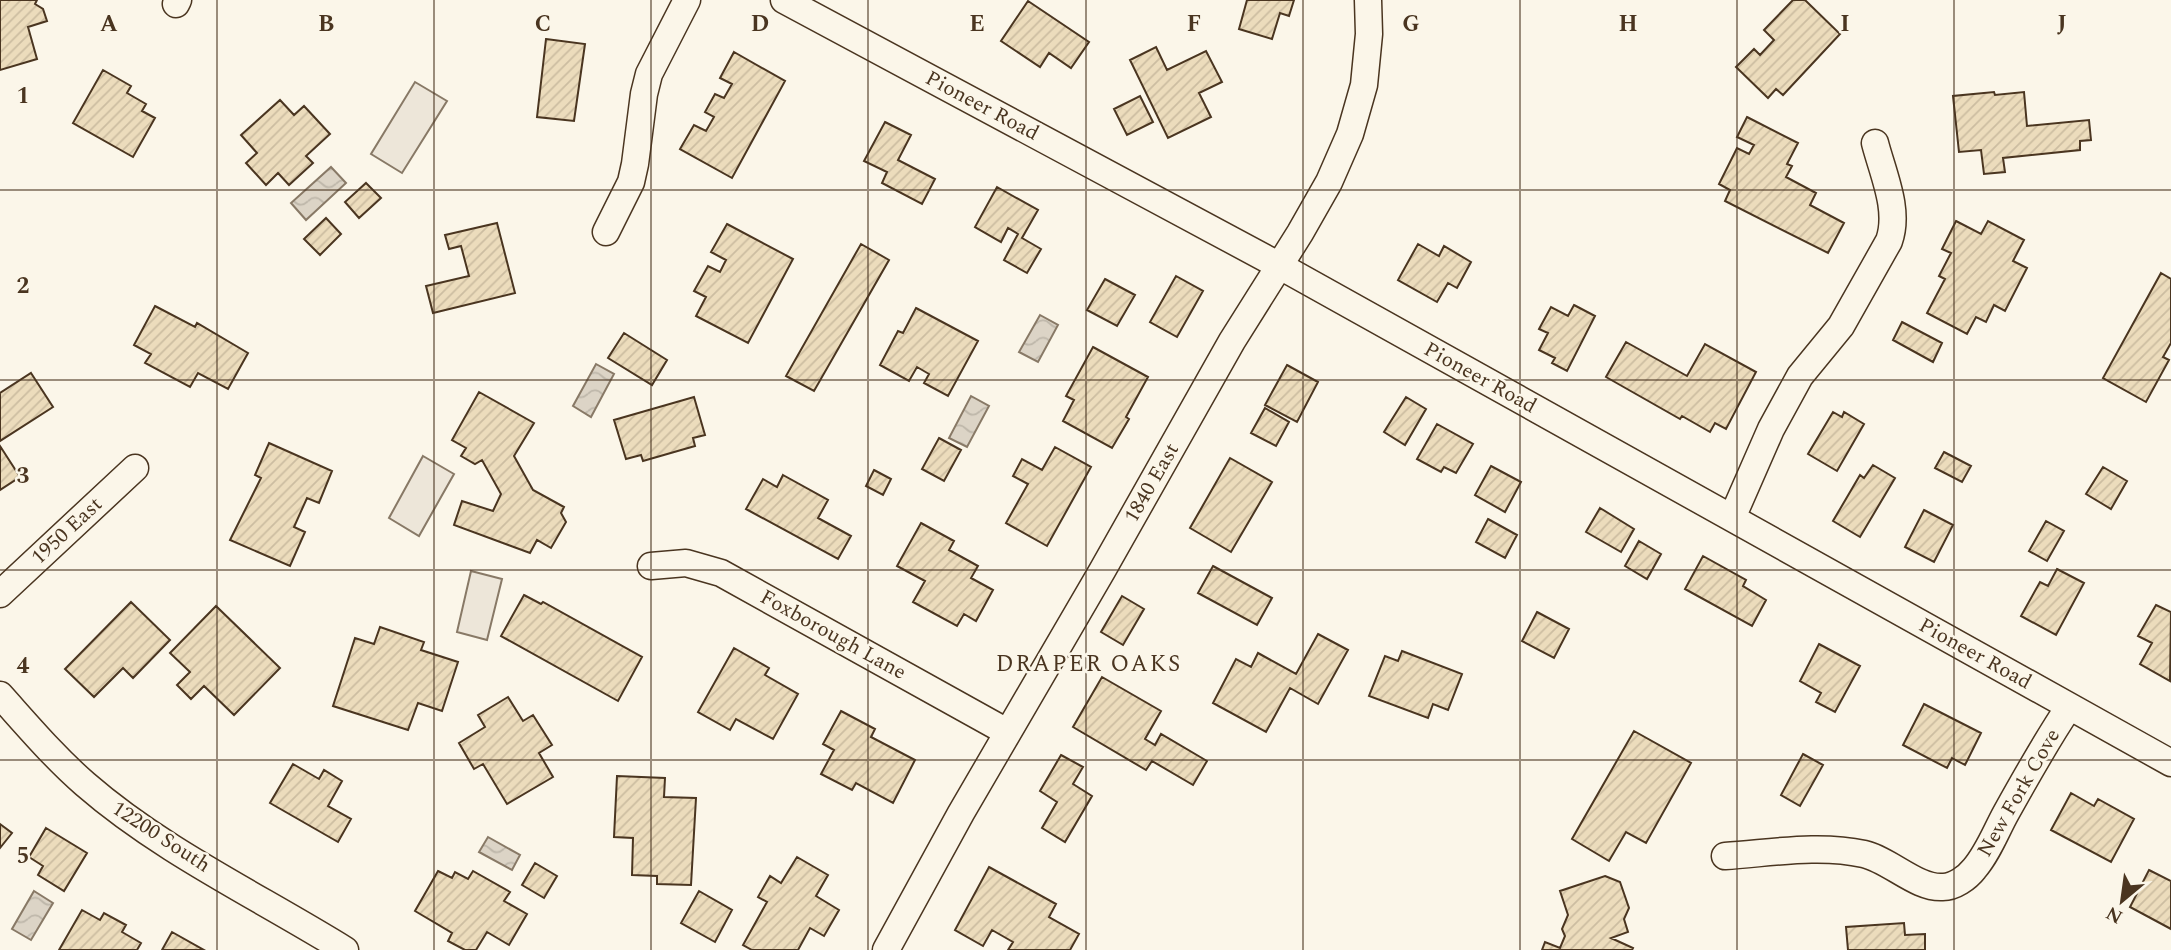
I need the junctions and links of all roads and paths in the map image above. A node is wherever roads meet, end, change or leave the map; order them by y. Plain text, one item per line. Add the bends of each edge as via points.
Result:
1 (687, 0) edge
2 (784, 0) edge
3 (1367, 0) edge
4 (1875, 143) dead end
5 (606, 233) dead end
6 (1280, 266) junction
7 (135, 468) dead end
8 (1732, 518) junction
9 (651, 566) dead end
10 (0, 594) edge
11 (0, 695) edge
12 (2070, 707) junction
13 (1007, 732) junction
14 (2171, 763) edge
15 (1726, 856) dead end
16 (345, 950) edge
17 (886, 950) edge

1 - 5 street via 649,74 631,182
2 - 6 street, Pioneer Road
3 - 6 street, 1840 East via 1364,85 1350,134 1329,182
4 - 8 street via 1894,216 1889,241 1842,326 1800,376
6 - 8 street, Pioneer Road
6 - 13 street, 1840 East via 1232,341
7 - 10 street, 1950 East
8 - 12 street, Pioneer Road
9 - 13 street, Foxborough Lane via 687,564 721,573
11 - 16 street, 12200 South via 57,757 113,807
12 - 14 street, Pioneer Road
12 - 15 street, New Fork Cove via 2045,743 1982,859 1956,883 1932,887 1883,861 1848,851
13 - 17 street, 1840 East

